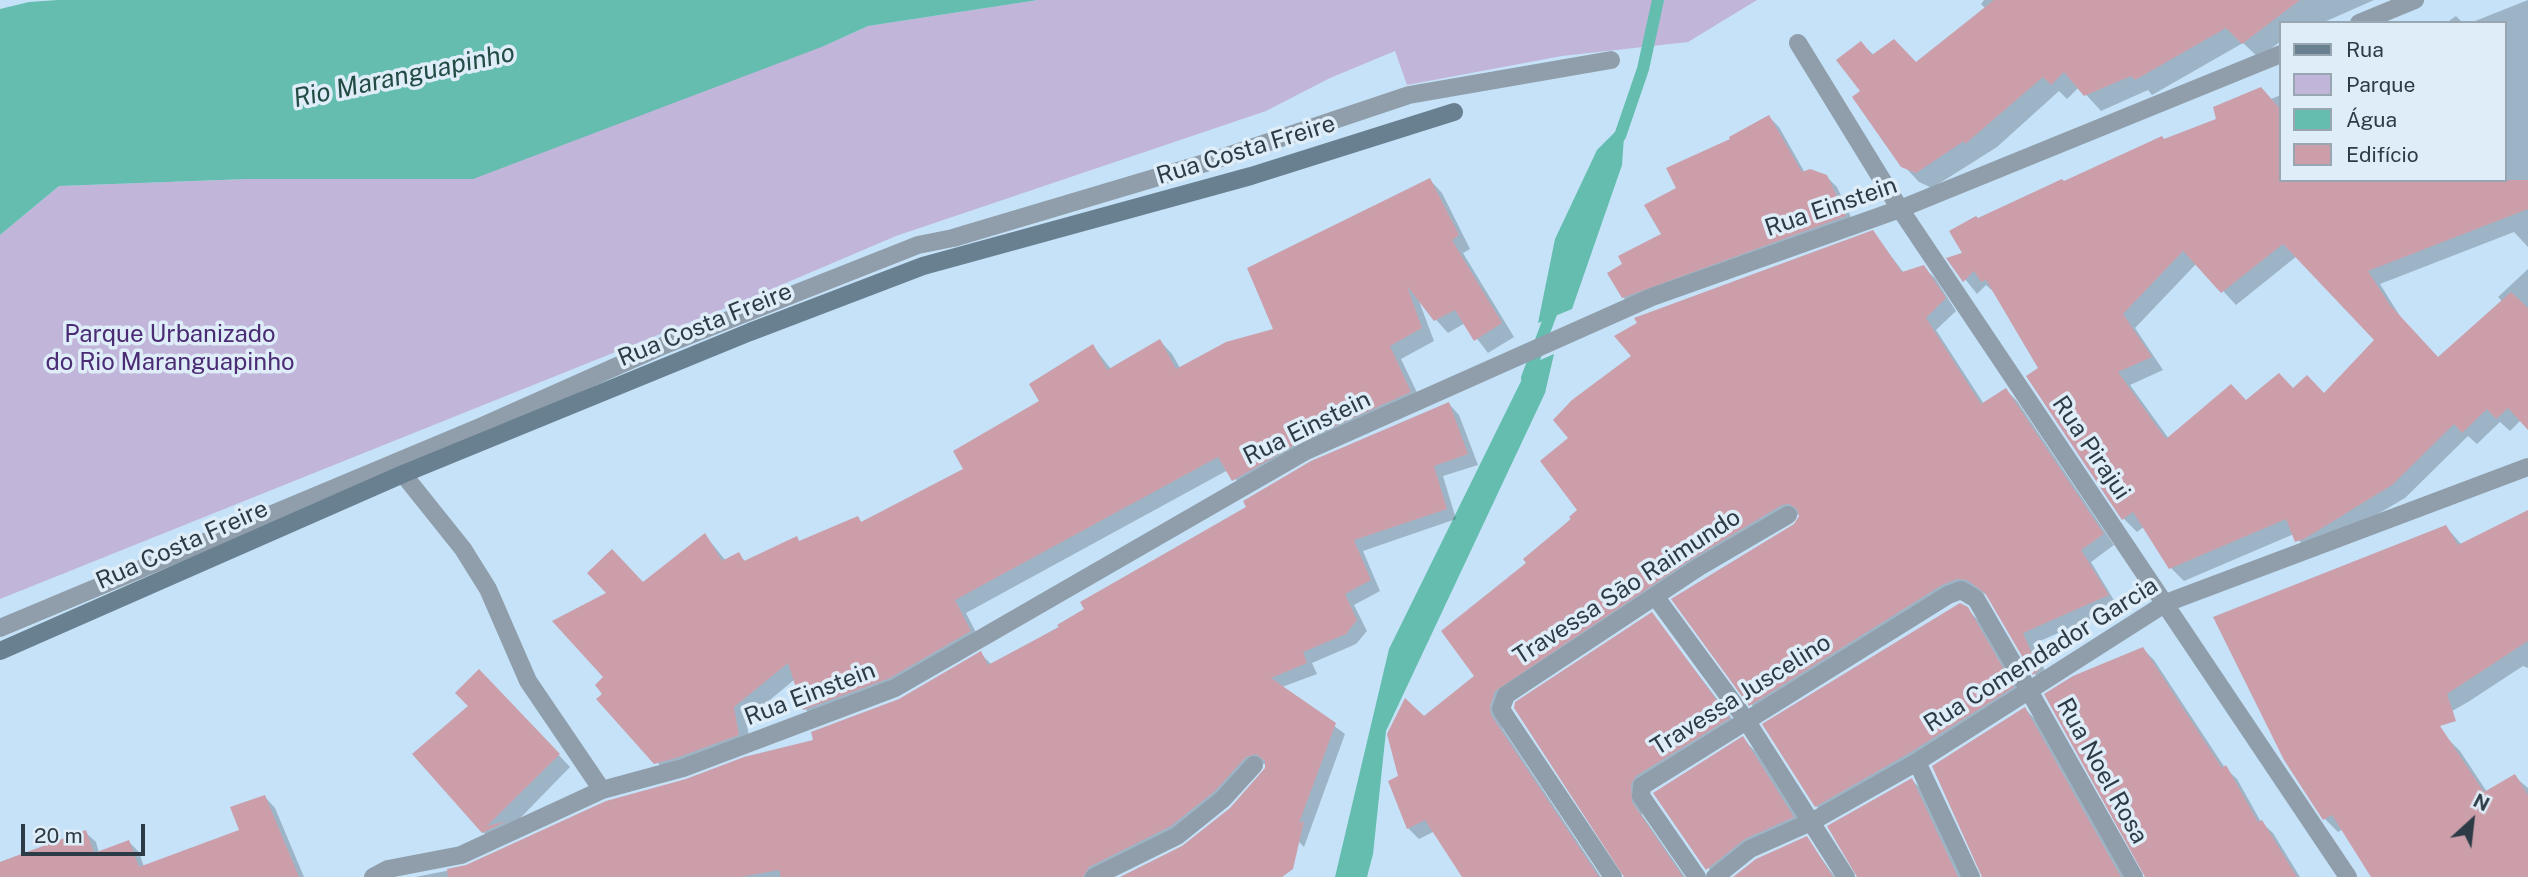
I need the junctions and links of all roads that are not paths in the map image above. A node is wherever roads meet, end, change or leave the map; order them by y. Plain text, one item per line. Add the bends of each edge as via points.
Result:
1 (2415, 0) edge
2 (2364, 21) edge
3 (1798, 43) dead end
4 (2280, 54) edge
5 (1611, 60) dead end
6 (1454, 112) dead end
7 (1900, 209) junction
8 (2528, 467) edge
9 (403, 474) junction
10 (1788, 515) dead end
11 (1961, 590) joint
12 (1655, 596) junction
13 (2166, 603) junction
14 (0, 628) edge
15 (0, 651) edge
16 (2028, 689) junction
17 (1746, 720) junction
18 (1917, 762) junction
19 (1254, 765) dead end
20 (601, 790) junction
21 (1813, 821) junction
22 (373, 877) edge
23 (1094, 877) edge
24 (1613, 877) edge
25 (1697, 877) edge
26 (1715, 877) edge
27 (1846, 877) edge
28 (1971, 877) edge
29 (2134, 877) edge
30 (2348, 877) edge

1 - 2 street
3 - 7 street, Rua Pirajui
4 - 7 street, Rua Einstein
5 - 14 street via 1409,95 1215,160 918,245 660,346 480,428
6 - 9 main road, Rua Costa Freire via 1251,176 923,266
7 - 13 street, Rua Pirajui
7 - 20 street, Rua Einstein via 1652,297 1306,451 895,688 683,768
8 - 13 street, Rua Comendador Garcia
9 - 15 main road, Rua Costa Freire
9 - 20 street via 463,549 488,589 528,681
10 - 12 street, Travessa São Raimundo
11 - 16 street, Rua Noel Rosa via 1976,599
11 - 17 street, Travessa Juscelino
12 - 17 street
12 - 24 street, Travessa São Raimundo via 1506,695 1502,709
13 - 16 street, Rua Comendador Garcia
13 - 30 street, Rua Pirajui
16 - 18 street, Rua Comendador Garcia
16 - 29 street, Rua Noel Rosa
17 - 21 street
17 - 25 street, Travessa Juscelino via 1640,790
18 - 21 street, Rua Comendador Garcia
18 - 28 street
19 - 23 street via 1223,799 1177,836
20 - 22 street, Rua Einstein via 461,855 388,869
21 - 26 street, Rua Comendador Garcia via 1750,849
21 - 27 street

